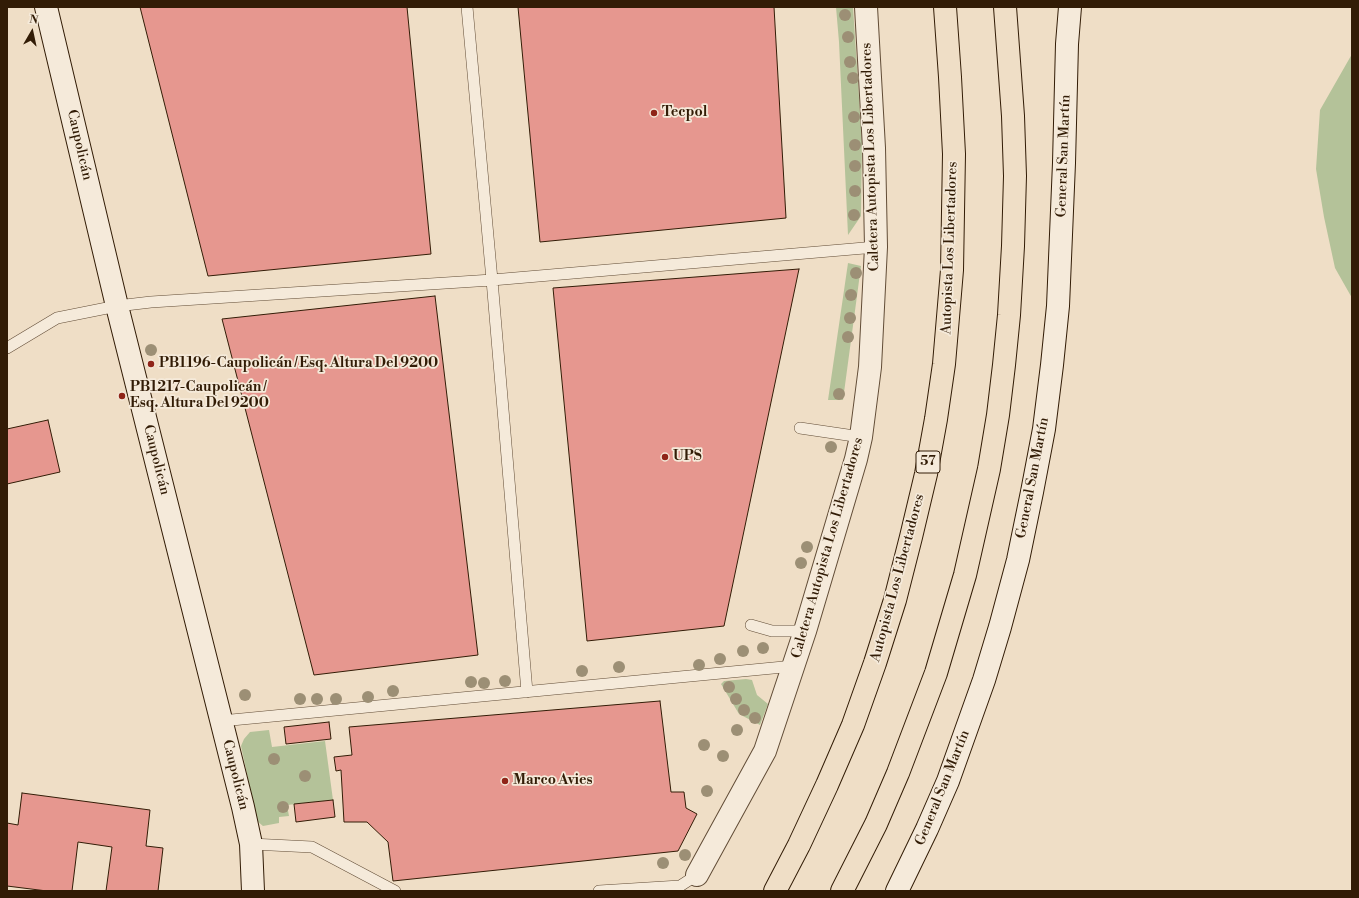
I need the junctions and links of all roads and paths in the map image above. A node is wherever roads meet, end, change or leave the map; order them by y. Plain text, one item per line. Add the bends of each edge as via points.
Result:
1 (46, 7) edge
2 (467, 7) edge
3 (866, 7) edge
4 (945, 7) edge
5 (1005, 7) edge
6 (1062, 7) edge
7 (1070, 7) edge
8 (1067, 44) junction
9 (876, 247) junction
10 (492, 280) junction
11 (118, 306) junction
12 (7, 348) edge
13 (800, 428) dead end
14 (861, 436) junction
15 (751, 625) dead end
16 (805, 631) junction
17 (794, 666) junction
18 (527, 692) junction
19 (221, 721) junction
20 (251, 844) junction
21 (697, 875) joint
22 (253, 891) edge
23 (395, 891) edge
24 (599, 891) edge
25 (775, 891) edge
26 (842, 891) edge
27 (897, 891) edge

1 - 11 street, Caupolicán
2 - 10 lane
3 - 9 street, Caletera Autopista Los Libertadores via 874,148
4 - 25 highway, Autopista Los Libertadores / 57 via 954,154 952,270 944,364 927,467 908,551 875,663 827,785
5 - 26 highway via 1013,116 1013,246 1004,365 989,469 965,575 936,673 898,773
6 - 8 street, General San Martín
7 - 8 street, General San Martín
8 - 27 street, General San Martín via 1058,306 1045,422 1032,492 1018,560 982,688 948,781
9 - 10 lane
9 - 14 street, Caletera Autopista Los Libertadores via 870,367
10 - 11 lane
10 - 18 lane
11 - 12 lane via 57,318
11 - 19 street, Caupolicán
13 - 14 lane
14 - 16 street, Caletera Autopista Los Libertadores
15 - 16 lane via 772,631
16 - 17 street, Caletera Autopista Los Libertadores
17 - 18 lane
17 - 21 street, Caletera Autopista Los Libertadores via 765,751
18 - 19 lane
19 - 20 street, Caupolicán
20 - 22 street, Caupolicán
20 - 23 lane via 312,847
21 - 24 lane via 680,886

